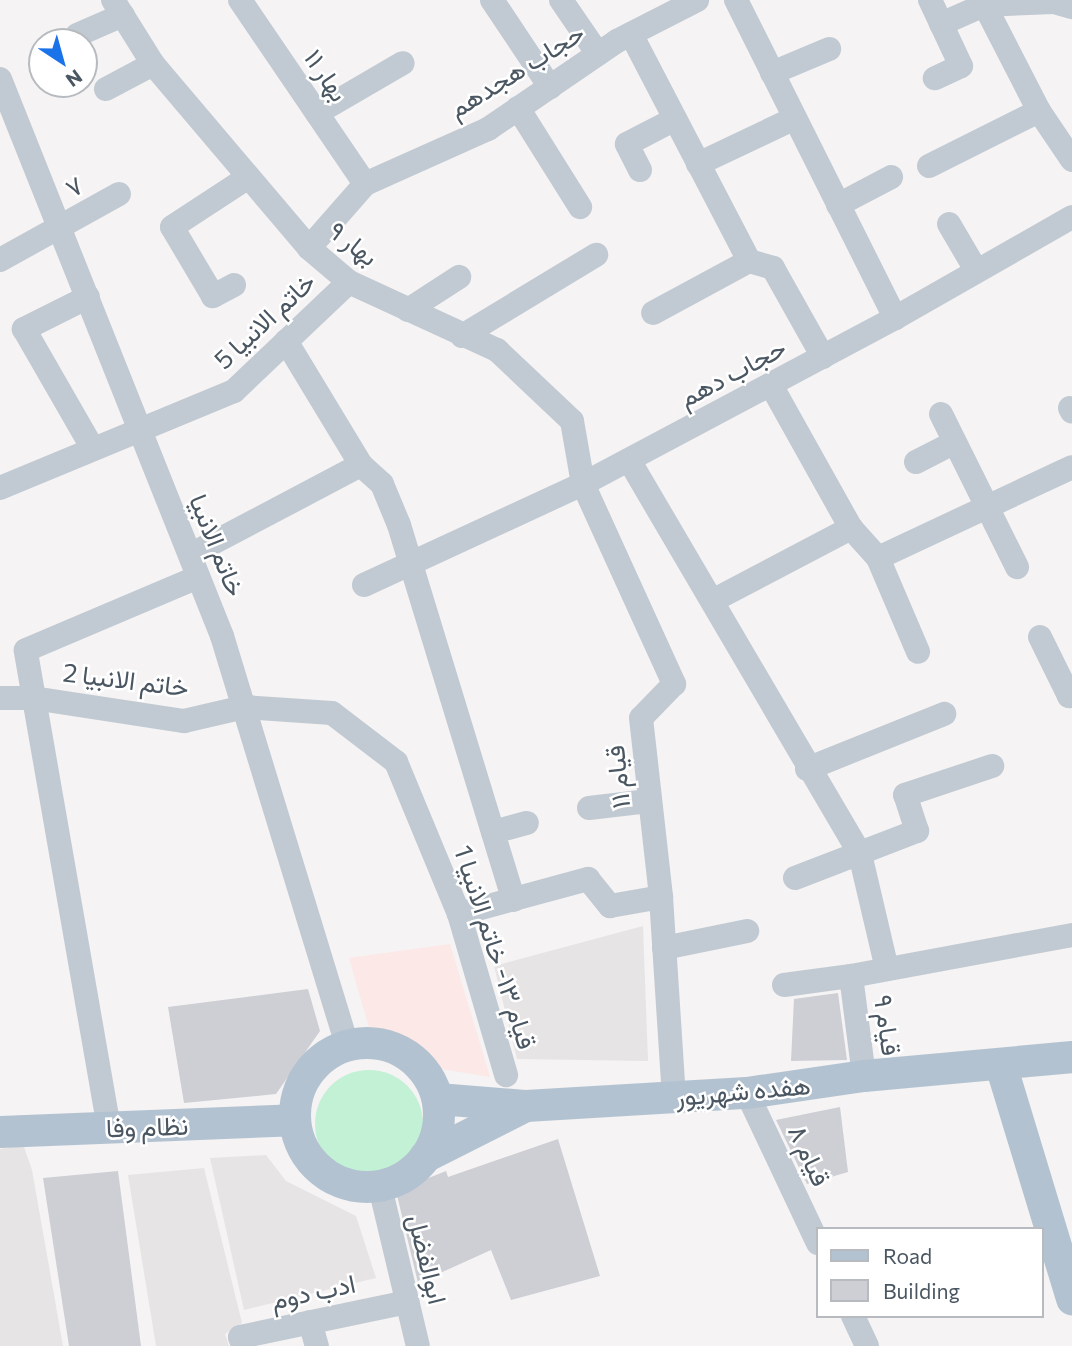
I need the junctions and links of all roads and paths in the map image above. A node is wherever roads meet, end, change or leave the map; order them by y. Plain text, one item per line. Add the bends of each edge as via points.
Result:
1 (240, 0) edge
2 (492, 0) edge
3 (561, 0) edge
4 (697, 0) edge
5 (736, 0) edge
6 (930, 0) edge
7 (983, 2) edge
8 (118, 7) edge
9 (1072, 7) edge
10 (941, 24) junction
11 (88, 28) edge
12 (631, 34) junction
13 (829, 49) dead end
14 (598, 54) junction
15 (403, 63) dead end
16 (153, 64) junction
17 (772, 73) junction
18 (935, 78) dead end
19 (0, 79) edge
20 (550, 87) junction
21 (106, 89) dead end
22 (518, 108) junction
23 (1040, 111) junction
24 (317, 113) junction
25 (795, 118) junction
26 (675, 119) junction
27 (1070, 154) edge
28 (698, 163) junction
29 (929, 166) dead end
30 (640, 170) dead end
31 (891, 177) dead end
32 (247, 178) junction
33 (365, 184) junction
34 (119, 194) dead end
35 (838, 205) junction
36 (580, 207) dead end
37 (1072, 217) edge
38 (949, 224) dead end
39 (61, 229) junction
40 (309, 248) junction
41 (596, 255) dead end
42 (0, 260) edge
43 (748, 261) junction
44 (976, 270) junction
45 (459, 277) dead end
46 (349, 282) junction
47 (234, 285) dead end
48 (88, 297) junction
49 (408, 310) junction
50 (653, 313) dead end
51 (895, 318) junction
52 (462, 336) junction
53 (286, 341) junction
54 (823, 357) junction
55 (771, 385) junction
56 (941, 414) dead end
57 (140, 430) junction
58 (953, 443) junction
59 (93, 449) junction
60 (628, 460) junction
61 (916, 462) dead end
62 (361, 465) junction
63 (1072, 467) edge
64 (583, 484) junction
65 (0, 488) edge
66 (988, 507) junction
67 (851, 528) junction
68 (878, 558) junction
69 (411, 563) junction
70 (194, 566) junction
71 (1017, 567) dead end
72 (364, 585) dead end
73 (714, 600) junction
74 (1040, 637) dead end
75 (918, 652) dead end
76 (1072, 695) edge
77 (0, 698) edge
78 (33, 698) junction
79 (244, 707) junction
80 (944, 714) dead end
81 (992, 766) dead end
82 (807, 769) junction
83 (649, 801) junction
84 (589, 808) dead end
85 (527, 824) dead end
86 (493, 832) junction
87 (860, 854) junction
88 (795, 878) dead end
89 (661, 897) junction
90 (514, 900) junction
91 (459, 914) junction
92 (747, 930) dead end
93 (1072, 935) edge
94 (664, 948) junction
95 (887, 969) junction
96 (851, 976) junction
97 (784, 985) dead end
98 (347, 1045) junction
99 (1072, 1057) edge
100 (1001, 1065) junction
101 (506, 1075) dead end
102 (864, 1076) junction
103 (747, 1093) junction
104 (674, 1096) junction
105 (438, 1099) junction
106 (526, 1106) junction
107 (294, 1121) junction
108 (109, 1128) junction
109 (0, 1132) edge
110 (425, 1157) junction
111 (380, 1186) junction
112 (816, 1239) edge
113 (1071, 1290) edge
114 (407, 1302) junction
115 (854, 1318) edge
116 (314, 1334) edge
117 (243, 1346) edge
118 (418, 1346) edge
119 (867, 1346) edge

1 - 24 street, بهار ۱۱
2 - 20 street
3 - 14 street
4 - 12 street, حجاب هجدهم
5 - 17 street
6 - 10 street
7 - 9 street via 1054,2
7 - 10 street
7 - 23 street
8 - 11 street
8 - 16 street, بهار ۹
10 - 18 street via 961,66
12 - 14 street, حجاب هجدهم
12 - 26 street
13 - 17 street
14 - 20 street, حجاب هجدهم
15 - 24 street
16 - 21 street
16 - 32 street, بهار ۹
17 - 25 street
19 - 39 street, خاتم الانبیا
20 - 22 street, حجاب هجدهم
22 - 33 street, حجاب هجدهم via 488,129
22 - 36 street
23 - 27 street
23 - 29 street
24 - 33 street, بهار ۱۱
25 - 28 street
25 - 35 street
26 - 28 street
26 - 30 street via 628,144
28 - 43 street
31 - 35 street
32 - 40 street, بهار ۹
32 - 47 street via 173,227 213,296
33 - 40 street, حجاب هجدهم
34 - 39 street, ۷
35 - 51 street
37 - 44 street, حجاب دهم
38 - 44 street
39 - 42 street, ۷
39 - 48 street, خاتم الانبیا
40 - 46 street, بهار ۹
41 - 52 street
43 - 50 street
43 - 54 street via 773,268
44 - 51 street, حجاب دهم
45 - 49 street
46 - 49 street, بهار ۹
46 - 53 street, خاتم الانبیا 5
48 - 57 street, خاتم الانبیا
48 - 59 street via 24,329
49 - 52 street, بهار ۹
51 - 54 street, حجاب دهم
52 - 64 street, بهار ۹ via 497,350 572,421
53 - 57 street, خاتم الانبیا 5 via 234,391
53 - 62 street
54 - 55 street, حجاب دهم
55 - 60 street, حجاب دهم
55 - 67 street
56 - 58 street
57 - 59 street, خاتم الانبیا 5
57 - 70 street, خاتم الانبیا
58 - 61 street
58 - 66 street
59 - 65 street, خاتم الانبیا 5
60 - 64 street, حجاب دهم
60 - 73 street
62 - 69 street via 382,484
62 - 70 street
63 - 66 street
64 - 69 street, حجاب دهم
64 - 83 street, قیام ۱۱ via 674,684 641,718
66 - 68 street
66 - 71 street
67 - 68 street
67 - 73 street
68 - 75 street
69 - 72 street, حجاب دهم
69 - 86 street
70 - 78 street via 26,650
70 - 79 street, خاتم الانبیا
73 - 82 street
74 - 76 street
77 - 78 street, خاتم الانبیا 2
78 - 79 street, خاتم الانبیا 2 via 184,721
78 - 108 street
79 - 91 street, قیام ۱۳- خاتم الانبیا 1 via 332,713 396,762
79 - 98 street, خاتم الانبیا
80 - 82 street
81 - 87 street via 905,795 917,831
82 - 87 street
83 - 84 street
83 - 89 street, قیام ۱۱
85 - 86 street
86 - 90 street
87 - 88 street
87 - 95 street
89 - 90 street via 610,906 587,879
89 - 94 street, قیام ۱۱
90 - 91 street
91 - 101 street, قیام ۱۳- خاتم الانبیا 1
92 - 94 street
93 - 95 street, قیام ۹
94 - 104 street, قیام ۱۱
95 - 96 street, قیام ۹
96 - 97 street
96 - 102 street, قیام ۹
98 - 105 main road via 371,1042 404,1053 429,1077
98 - 107 main road via 325,1056 307,1073 297,1096
99 - 100 main road, هفده شهریور
100 - 102 main road, هفده شهریور
100 - 113 main road
102 - 103 main road, هفده شهریور
103 - 104 main road, هفده شهریور
103 - 112 street, قیام ۸
104 - 106 main road, هفده شهریور
105 - 106 main road
105 - 110 main road via 439,1123
106 - 110 main road, هفده شهریور
107 - 108 main road, نظام وفا
107 - 111 main road via 307,1154 332,1179 355,1186
108 - 109 main road, نظام وفا
110 - 111 main road via 402,1179
111 - 114 street, ابوالفضل
114 - 116 street, ادب دوم
114 - 118 street, ابوالفضل
115 - 119 street
116 - 117 street, ادب دوم via 240,1337

